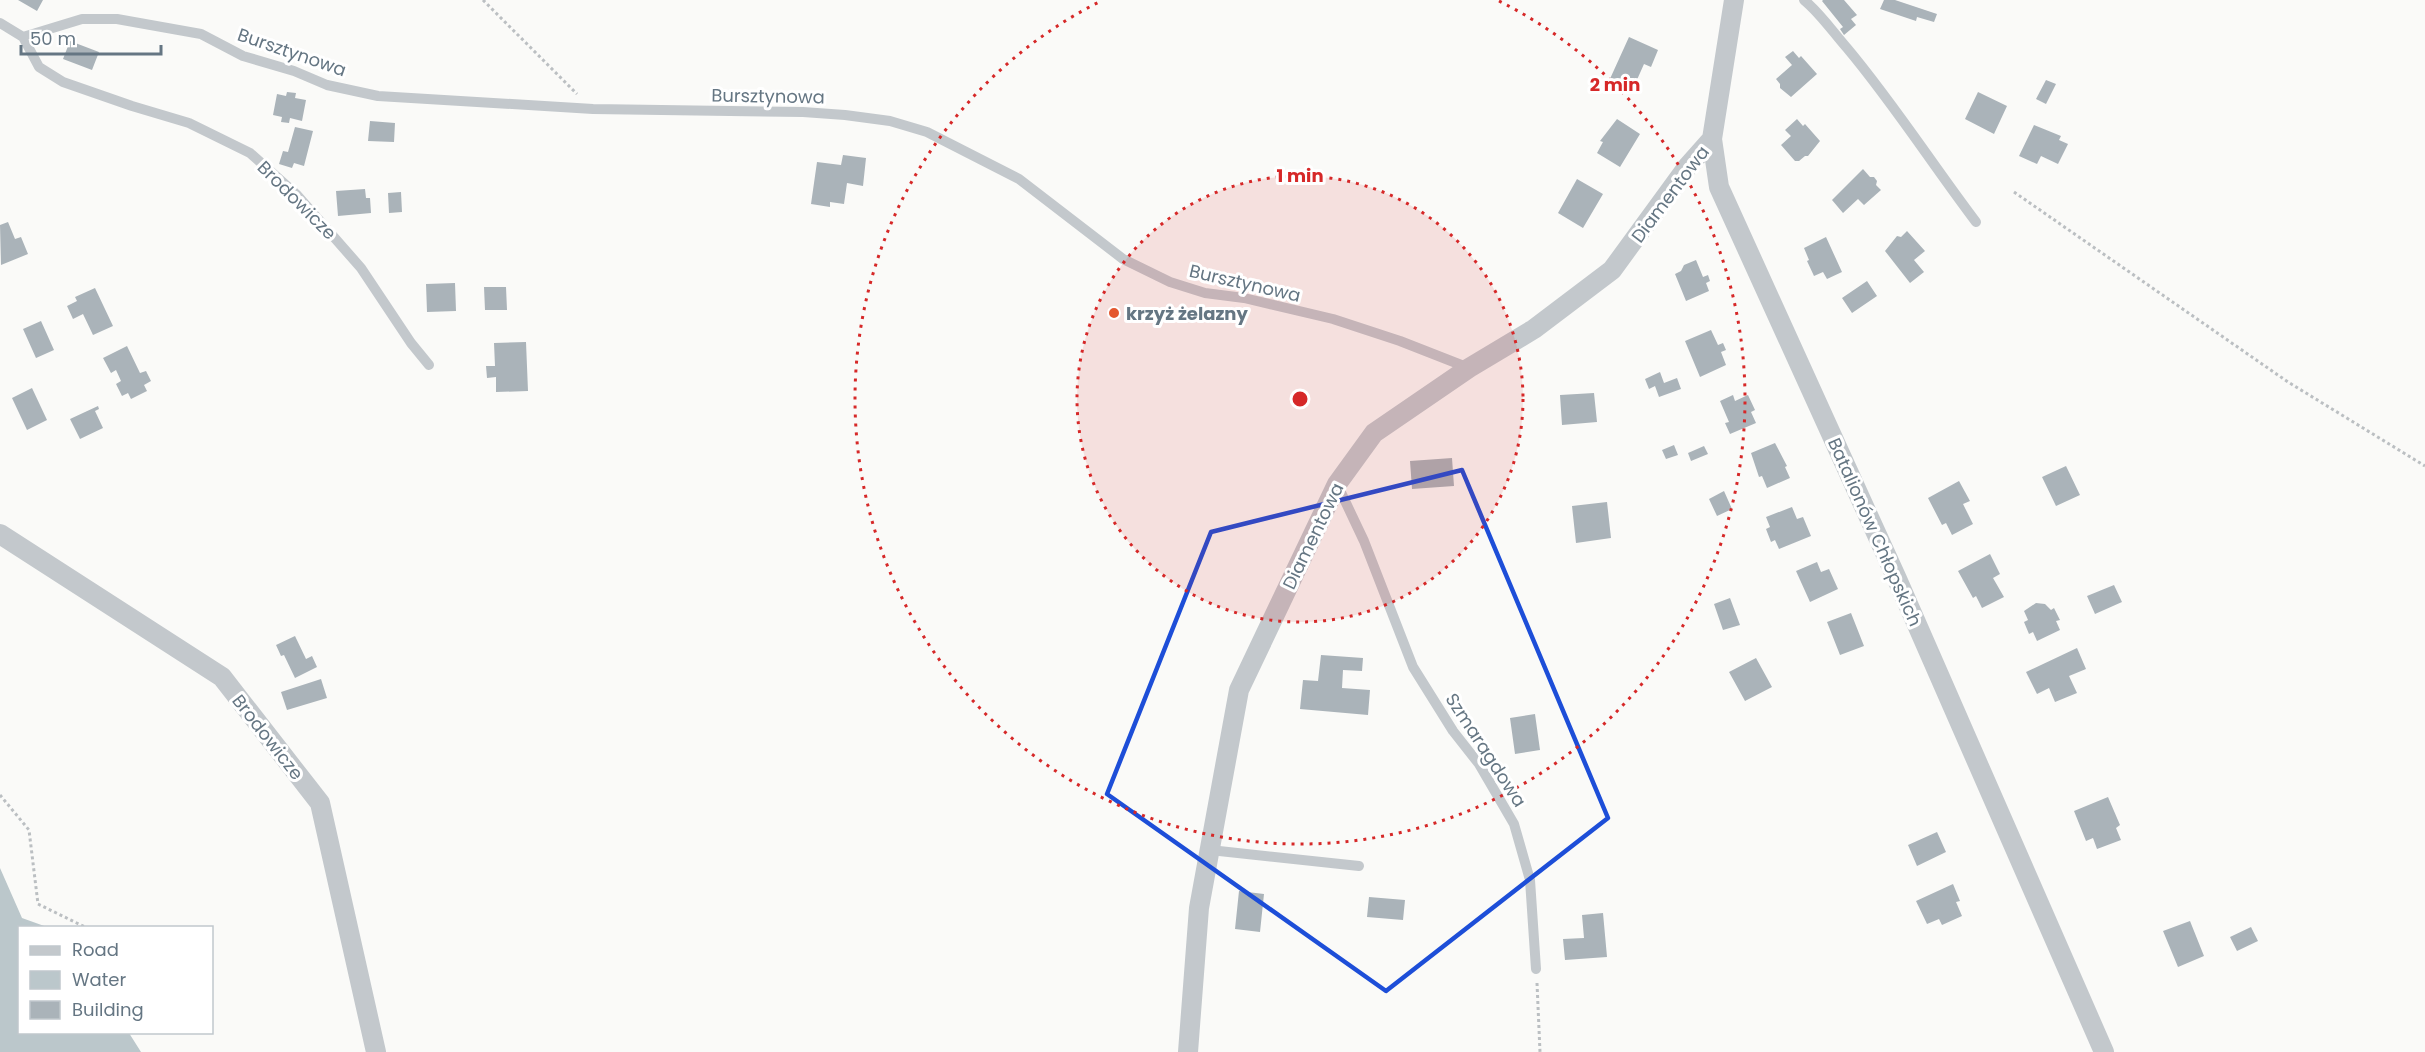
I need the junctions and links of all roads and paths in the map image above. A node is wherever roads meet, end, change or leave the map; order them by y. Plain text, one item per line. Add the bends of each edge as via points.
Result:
1 (483, 0) edge
2 (1734, 0) edge
3 (1804, 0) edge
4 (0, 22) edge
5 (23, 37) junction
6 (593, 109) junction
7 (1712, 139) junction
8 (2014, 192) dead end
9 (1976, 222) dead end
10 (429, 365) dead end
11 (1468, 368) junction
12 (2425, 466) edge
13 (1337, 484) junction
14 (0, 534) edge
15 (0, 795) edge
16 (1210, 850) junction
17 (1359, 866) dead end
18 (85, 926) edge
19 (1536, 969) joint
20 (376, 1052) edge
21 (1188, 1052) edge
22 (1539, 1052) edge
23 (2103, 1052) edge

1 - 6 path
2 - 7 street, Batalionów Chłopskich
3 - 9 lane via 1875,82
4 - 5 lane, Brodowicze
5 - 6 lane, Bursztynowa via 82,19 117,19 201,34 243,56 327,85 378,96
5 - 10 lane, Brodowicze via 39,67 63,82 189,123 249,153 297,195 361,268
6 - 11 lane, Bursztynowa via 845,114 909,126 1019,178 1123,259 1170,282 1333,319
7 - 11 street, Diamentowa via 1612,270 1534,329
7 - 23 street, Batalionów Chłopskich via 1719,187
8 - 12 path via 2288,382
11 - 13 street, Diamentowa via 1374,433
13 - 16 street, Diamentowa via 1239,690
13 - 19 lane, Szmaragdowa via 1364,541 1413,667 1514,824 1530,880
14 - 20 street, Brodowicze via 222,677 320,803
15 - 18 path via 29,830 38,904
16 - 17 lane
16 - 21 street, Diamentowa via 1199,908
19 - 22 path

